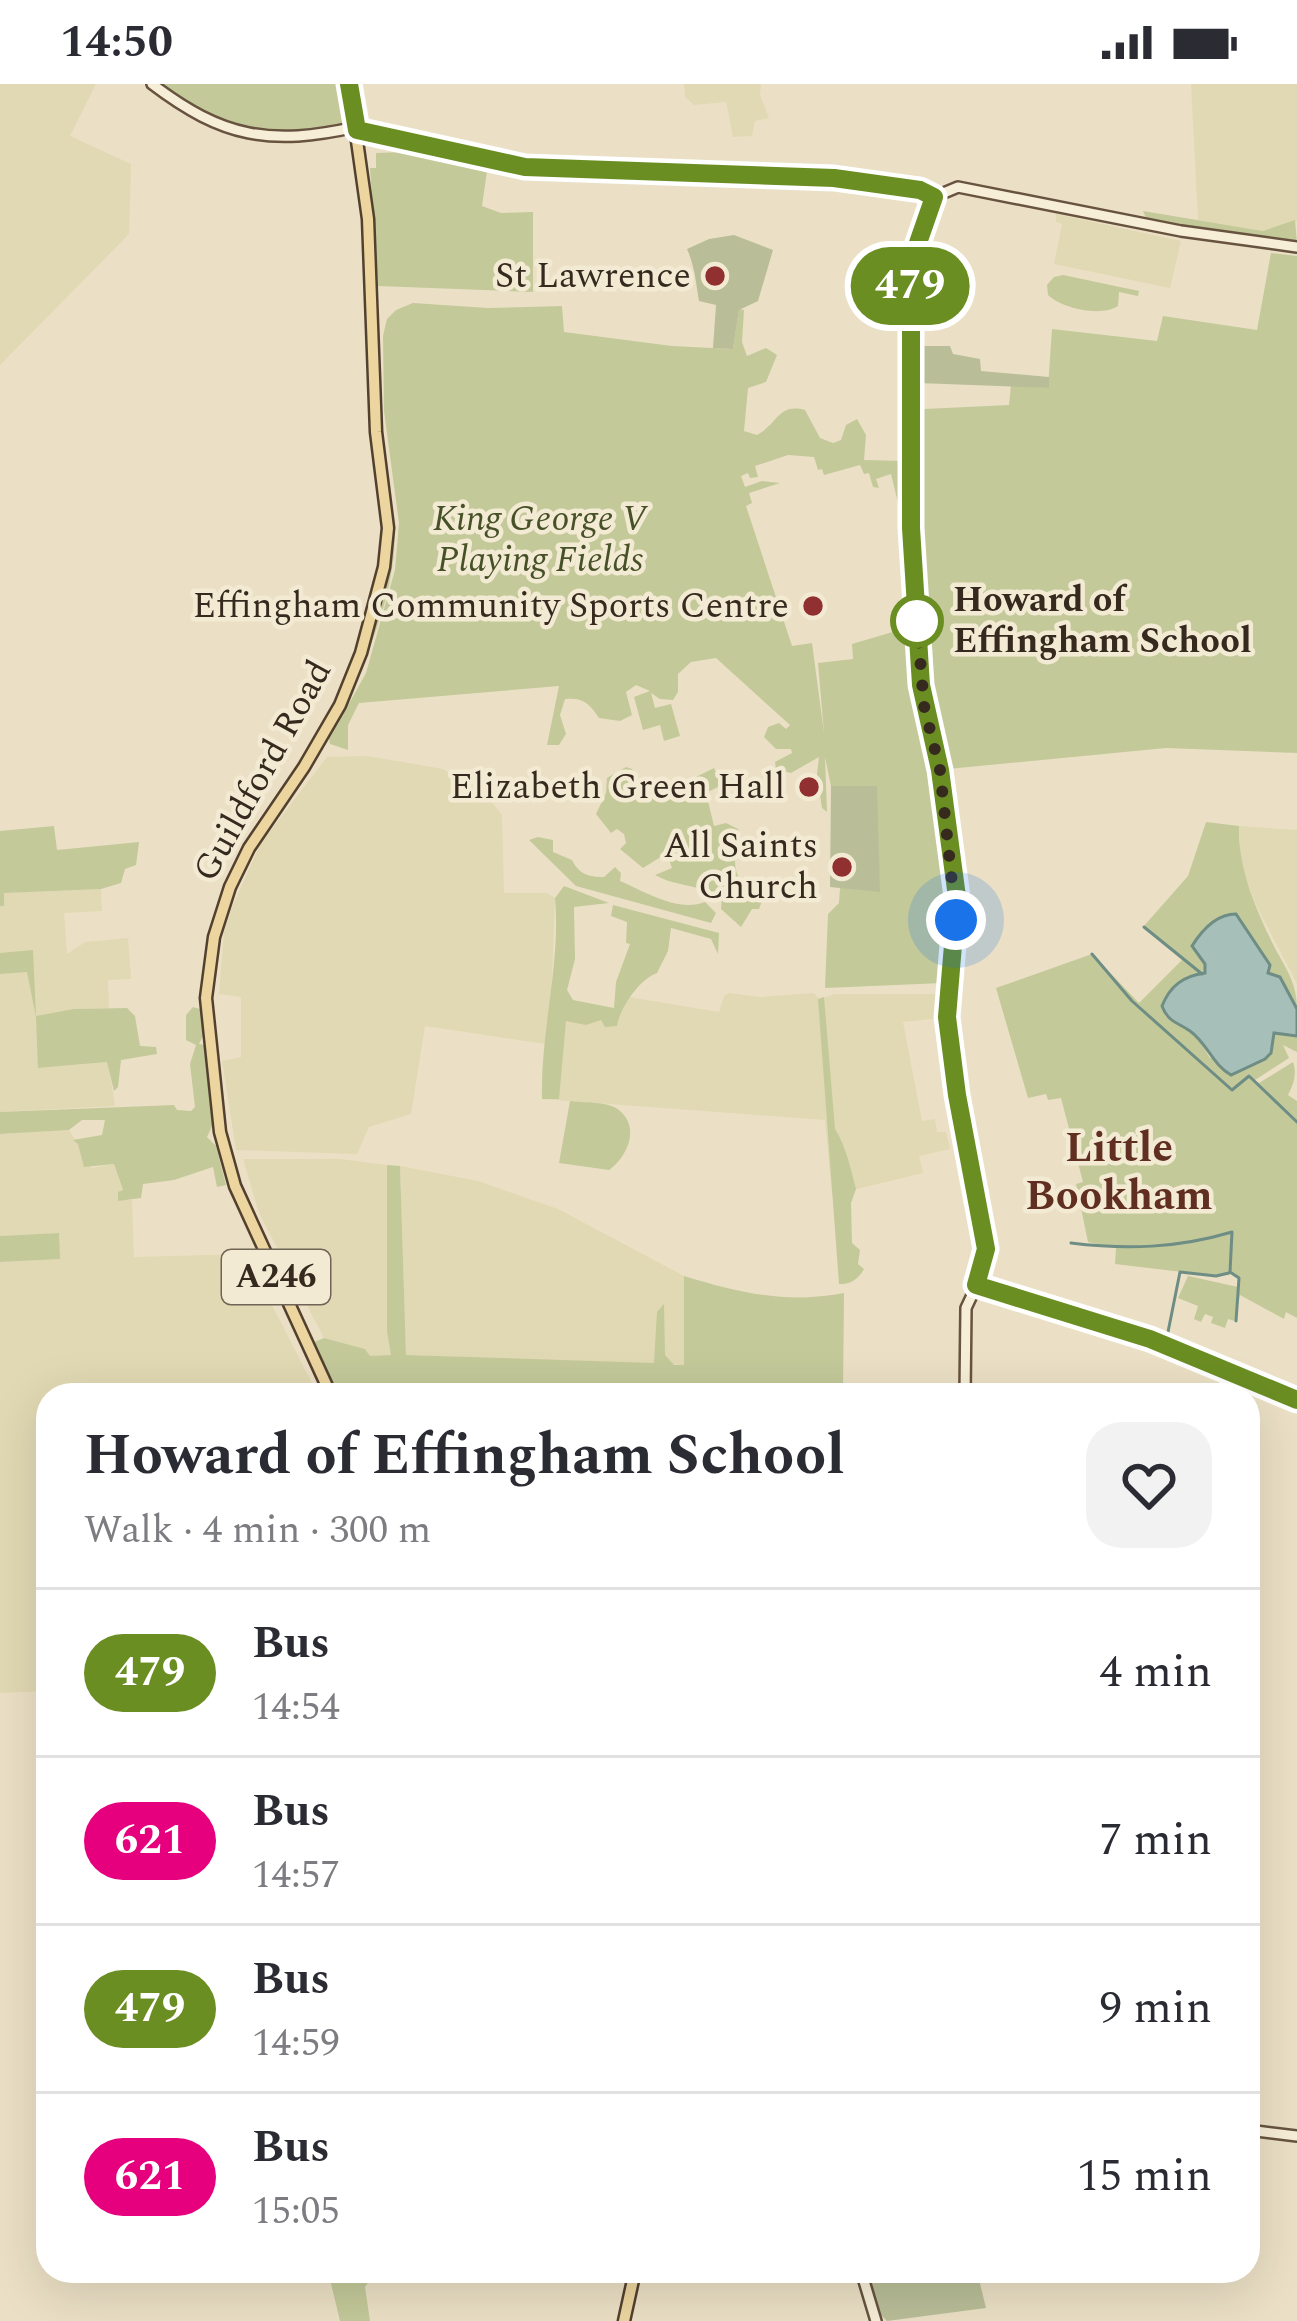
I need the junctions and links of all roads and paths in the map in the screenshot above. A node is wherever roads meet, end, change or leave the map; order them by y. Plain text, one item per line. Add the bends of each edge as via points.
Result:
1 (152, 84) edge
2 (349, 84) edge
3 (357, 133) junction
4 (934, 197) junction
5 (1297, 248) edge
6 (976, 1285) junction
7 (326, 1383) edge
8 (965, 1383) edge
9 (1258, 1383) edge
10 (1260, 1384) edge
11 (1297, 1400) edge
12 (1260, 2131) edge
13 (1297, 2136) edge
14 (632, 2283) edge
15 (865, 2283) edge
16 (624, 2320) edge
17 (876, 2321) edge

1 - 3 street via 251,136
2 - 3 main road, Guildford Road / A246
3 - 4 street via 525,167 834,178
3 - 7 main road, Guildford Road / A246 via 388,528 384,567 340,705 230,887 206,998 235,1186
4 - 5 street via 958,187
4 - 6 street via 911,263 911,528 921,685 957,897 947,1017 986,1249
6 - 8 street via 966,1308
6 - 9 street via 1174,1347
10 - 11 street
12 - 13 street
14 - 16 main road
15 - 17 street

